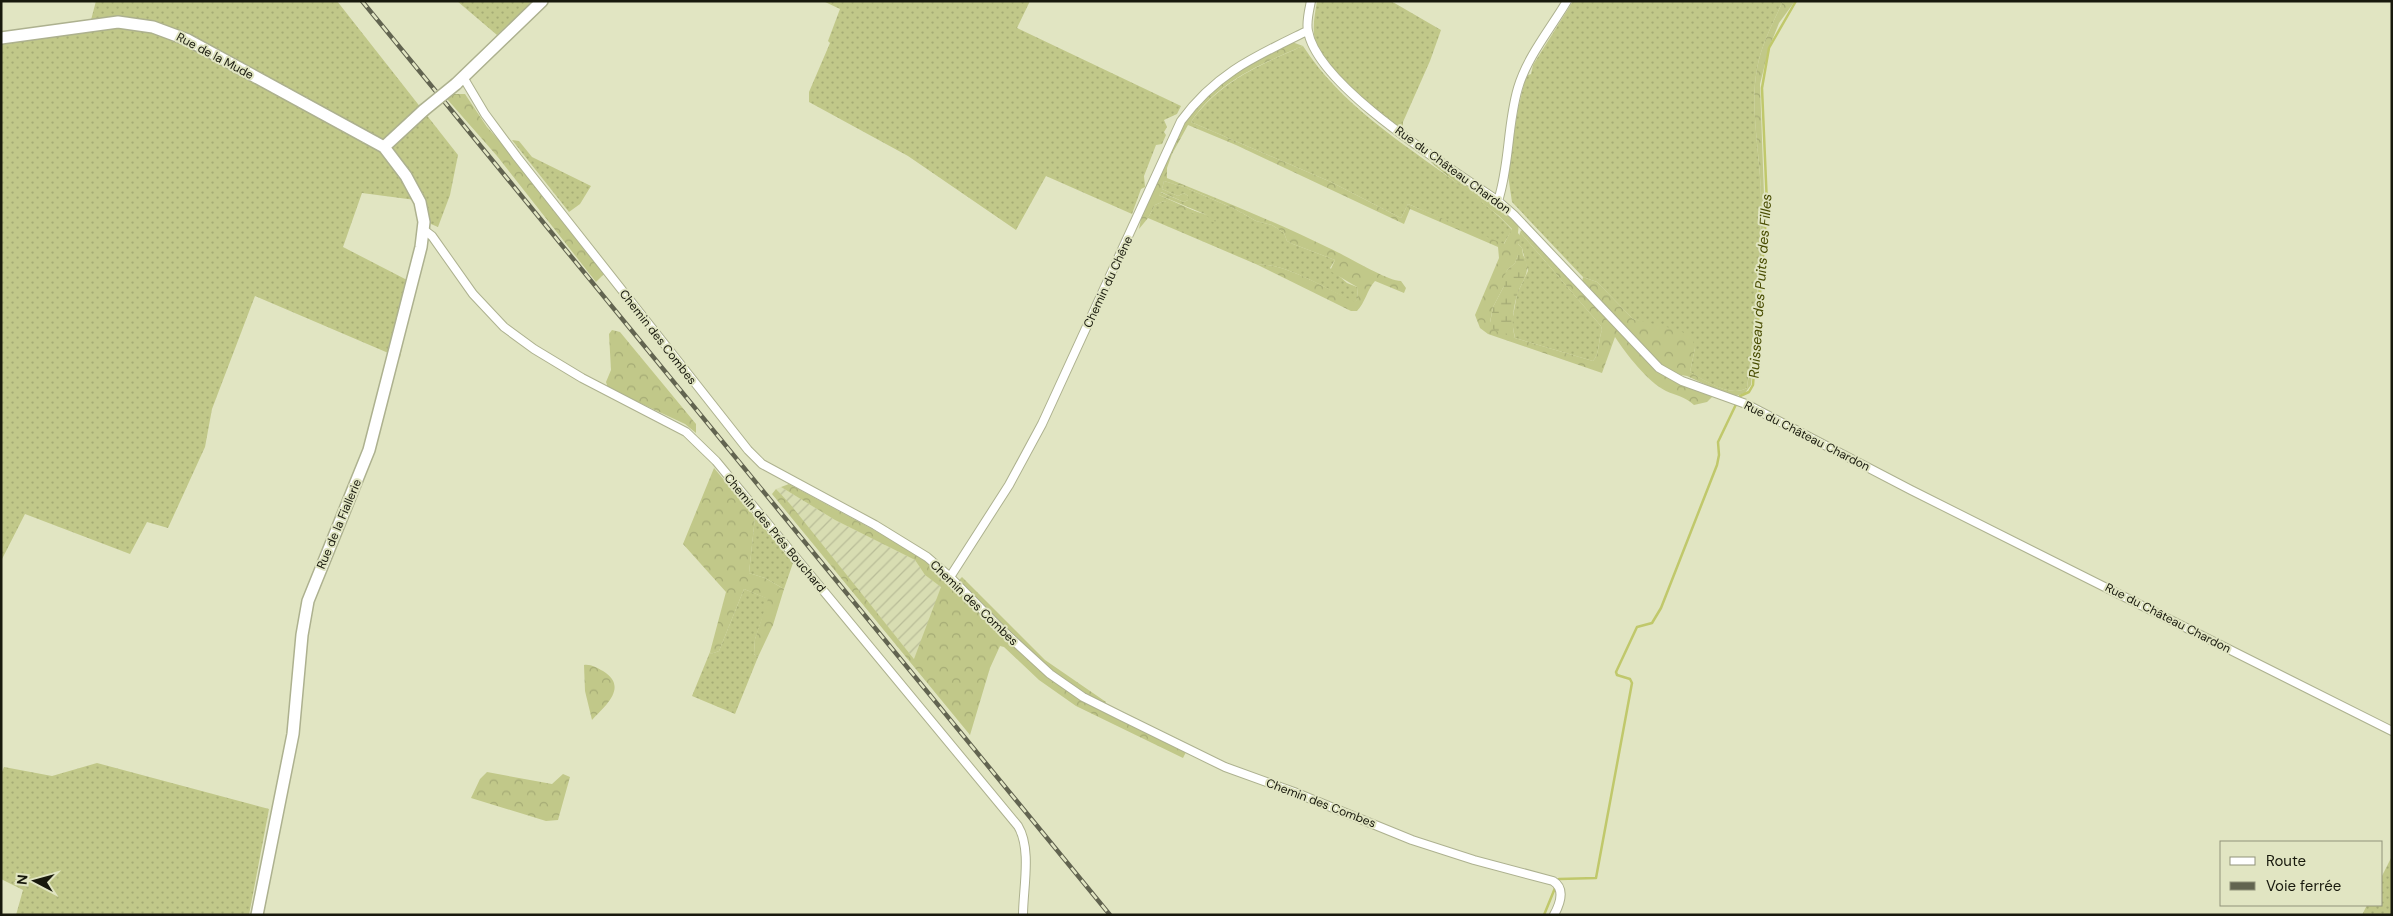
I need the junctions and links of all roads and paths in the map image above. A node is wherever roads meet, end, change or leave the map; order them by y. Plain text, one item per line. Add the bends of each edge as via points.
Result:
1 (542, 1) edge
2 (1311, 1) edge
3 (1568, 1) edge
4 (1307, 30) junction
5 (1, 38) edge
6 (460, 80) junction
7 (384, 147) junction
8 (1498, 201) junction
9 (424, 230) junction
10 (950, 576) junction
11 (2392, 731) edge
12 (257, 915) edge
13 (1023, 915) edge
14 (1554, 915) edge

1 - 6 street
2 - 4 street
3 - 8 street via 1528,64 1518,86
4 - 8 street, Rue du Château Chardon via 1320,60 1357,99 1384,122
4 - 10 street, Chemin du Chêne via 1227,73 1204,92 1181,121 1038,431 1009,485
5 - 7 street, Rue de la Mude via 109,22 153,27 204,49
6 - 7 street, bridge
6 - 10 street, Chemin des Combes via 752,454 772,470 902,541
7 - 9 street, Rue de la Fiallerie via 420,202
8 - 11 street, Rue du Château Chardon via 1524,224 1659,368 1682,381 1738,401
9 - 12 street, Rue de la Fiallerie via 369,450 308,601 293,734
9 - 13 street, Chemin des Prés Bouchard via 432,236 473,294 504,327 582,378 686,432 716,461 1018,826 1025,848
10 - 14 street, Chemin des Combes via 1050,674 1083,697 1225,767 1412,840 1557,884 1560,899

